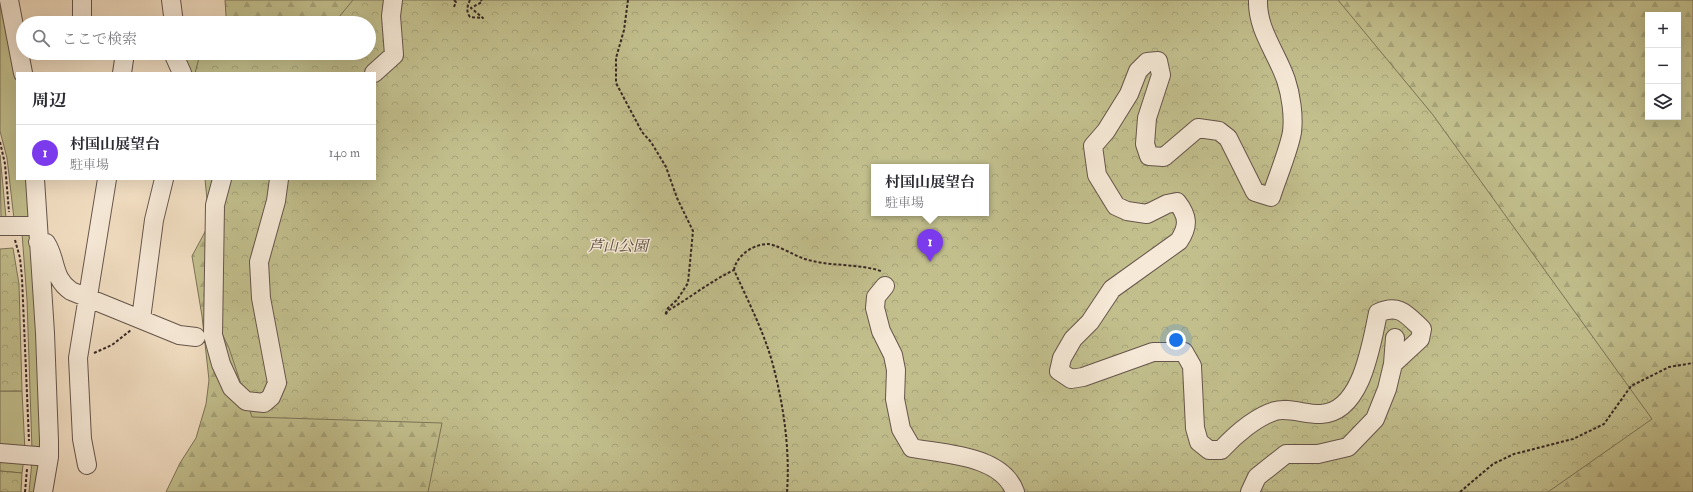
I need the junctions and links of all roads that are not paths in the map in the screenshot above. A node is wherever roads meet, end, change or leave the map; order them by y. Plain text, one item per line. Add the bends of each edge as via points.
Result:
1 (8, 0) edge
2 (82, 0) edge
3 (171, 0) edge
4 (393, 0) edge
5 (1258, 0) edge
6 (82, 16) edge
7 (173, 16) edge
8 (16, 39) edge
9 (20, 60) edge
10 (124, 60) edge
11 (165, 60) edge
12 (176, 60) edge
13 (23, 72) edge
14 (122, 72) edge
15 (168, 72) edge
16 (182, 72) edge
17 (375, 72) edge
18 (34, 180) edge
19 (107, 180) edge
20 (164, 180) edge
21 (222, 180) edge
22 (279, 180) edge
23 (6, 226) edge
24 (38, 234) junction
25 (885, 286) road end
26 (86, 298) junction
27 (141, 320) junction
28 (196, 337) dead end
29 (1396, 338) dead end
30 (1393, 364) junction
31 (0, 452) edge
32 (49, 457) junction
33 (87, 465) dead end
34 (43, 492) edge
35 (1015, 492) edge
36 (1250, 492) edge

1 - 8 street
2 - 6 street
3 - 7 street
4 - 17 street via 394,55
5 - 30 street via 1258,13 1266,38 1286,80 1292,111 1292,132 1271,196 1255,192 1228,138 1219,131 1198,128 1164,157 1149,156 1145,144 1147,118 1162,75 1158,61 1148,62 1138,71 1129,94 1106,131 1093,146 1097,175 1116,206 1126,211 1147,214 1177,202 1185,212 1186,230 1179,241 1112,289 1090,322 1073,339 1062,358 1059,371 1071,379 1152,352 1184,352 1192,366 1195,428 1200,442 1209,450 1221,450 1239,431 1276,410 1321,414 1340,409 1354,393 1367,363 1378,313 1388,308 1402,311 1422,330 1420,339
9 - 13 street
10 - 14 street
11 - 15 street
12 - 16 street
18 - 24 street
19 - 26 street
20 - 27 street via 154,220
21 - 22 street via 215,205 213,335 221,364 232,388 246,401 264,403 272,396 277,383 261,298 259,262 276,201
23 - 24 street
24 - 26 street via 50,250 62,284
24 - 32 street via 45,333
25 - 35 street via 876,297 875,308 881,332 894,355 895,398 901,429 912,448 952,454 983,463 999,471
26 - 27 street
26 - 33 street via 78,358 82,439
27 - 28 street via 179,335
29 - 30 street
30 - 36 street via 1387,389 1375,419 1348,447 1318,454 1286,454 1257,477
31 - 32 street
32 - 34 street

